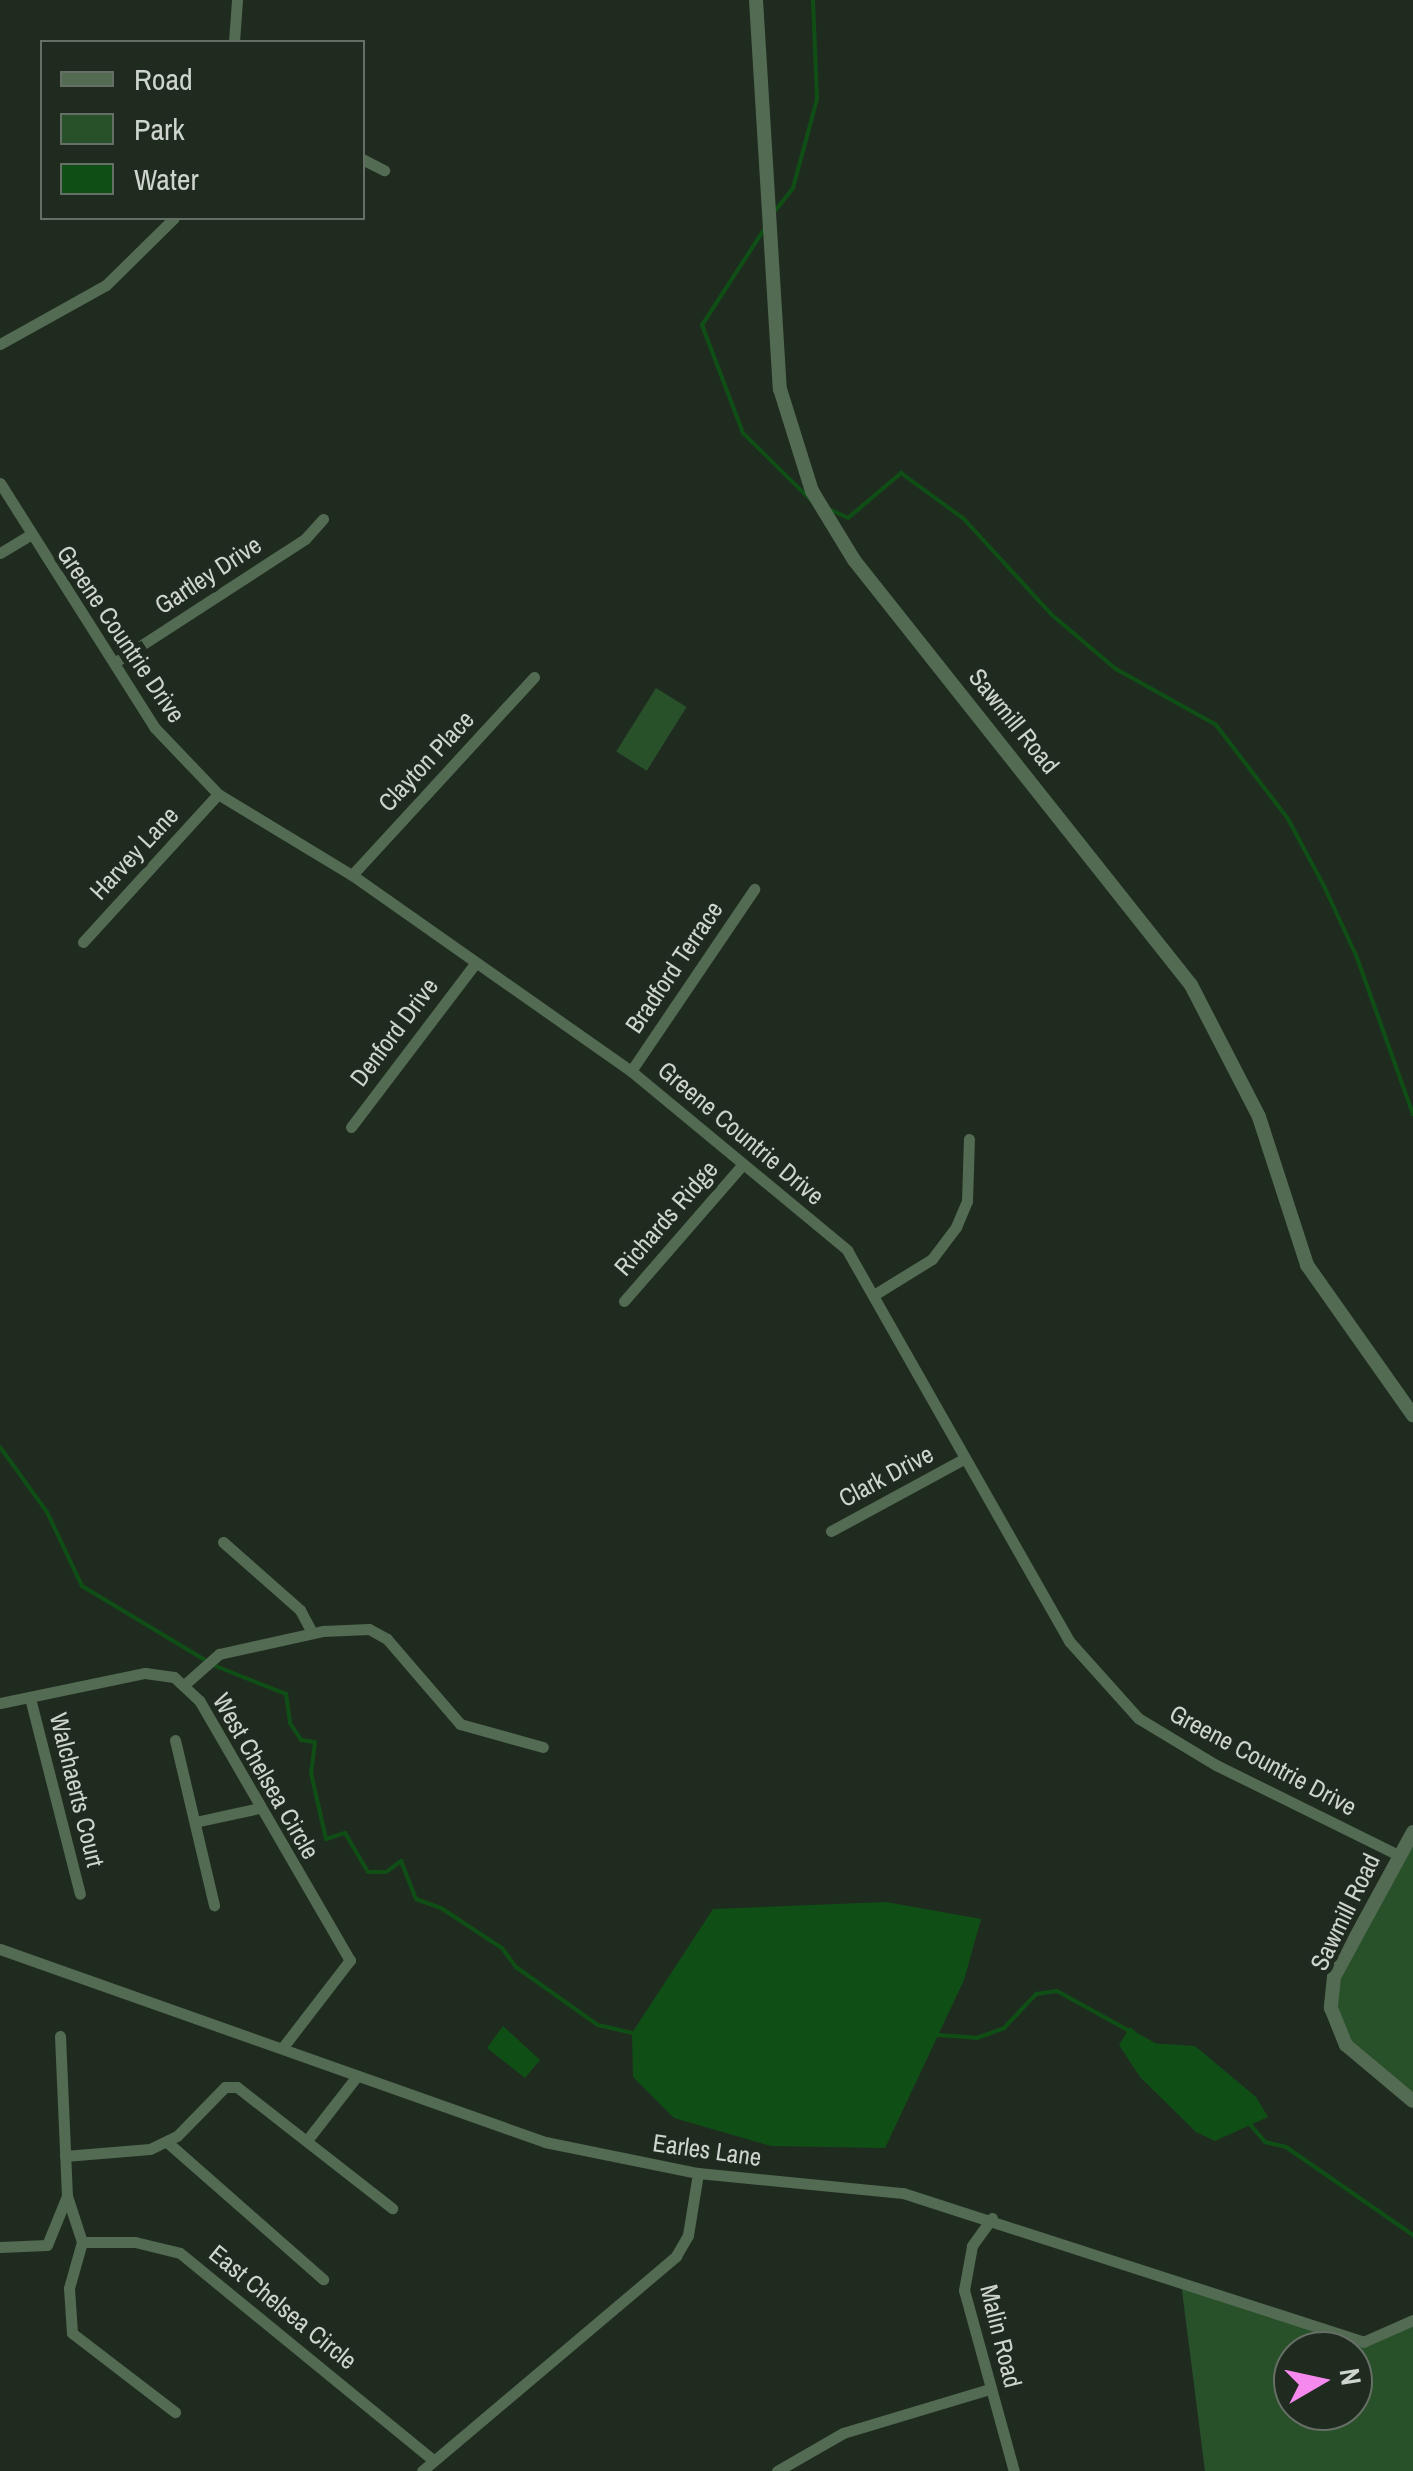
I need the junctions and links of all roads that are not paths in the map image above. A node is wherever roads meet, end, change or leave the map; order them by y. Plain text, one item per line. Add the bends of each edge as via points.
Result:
1 (237, 0) edge
2 (756, 0) edge
3 (234, 40) edge
4 (365, 160) edge
5 (384, 170) dead end
6 (172, 220) edge
7 (0, 344) edge
8 (0, 483) edge
9 (323, 519) dead end
10 (28, 536) junction
11 (0, 553) edge
12 (114, 663) junction
13 (534, 677) dead end
14 (218, 794) junction
15 (352, 875) junction
16 (754, 889) dead end
17 (82, 942) dead end
18 (474, 965) junction
19 (631, 1070) junction
20 (351, 1127) dead end
21 (969, 1139) dead end
22 (743, 1164) junction
23 (877, 1293) junction
24 (624, 1301) dead end
25 (1413, 1415) edge
26 (962, 1460) junction
27 (831, 1531) dead end
28 (222, 1542) dead end
29 (312, 1633) junction
30 (184, 1684) junction
31 (30, 1698) junction
32 (0, 1703) edge
33 (175, 1740) dead end
34 (543, 1748) dead end
35 (259, 1808) junction
36 (195, 1822) junction
37 (1413, 1832) edge
38 (1398, 1855) junction
39 (80, 1894) dead end
40 (214, 1905) dead end
41 (0, 1948) edge
42 (60, 2036) dead end
43 (284, 2047) junction
44 (357, 2076) junction
45 (1413, 2101) edge
46 (308, 2139) junction
47 (167, 2142) junction
48 (65, 2156) junction
49 (698, 2173) junction
50 (67, 2196) junction
51 (392, 2208) dead end
52 (992, 2218) junction
53 (82, 2242) junction
54 (0, 2247) edge
55 (323, 2280) dead end
56 (1413, 2320) edge
57 (990, 2389) junction
58 (174, 2412) dead end
59 (433, 2460) junction
60 (422, 2471) edge
61 (777, 2471) edge
62 (1014, 2471) edge

1 - 3 street
2 - 25 street, Sawmill Road via 780,389 812,490 854,560 1191,985 1259,1117 1306,1264
4 - 5 street
6 - 7 street via 106,286
8 - 10 street, Greene Countrie Drive
9 - 12 street, Gartley Drive via 305,539
10 - 11 street
10 - 12 street, Greene Countrie Drive
12 - 14 street, Greene Countrie Drive via 155,728
13 - 15 street, Clayton Place
14 - 15 street, Greene Countrie Drive
14 - 17 street, Harvey Lane
15 - 18 street, Greene Countrie Drive
16 - 19 street, Bradford Terrace
18 - 19 street, Greene Countrie Drive
18 - 20 street, Denford Drive
19 - 22 street, Greene Countrie Drive
21 - 23 street via 967,1201 956,1227 932,1258
22 - 23 street, Greene Countrie Drive via 848,1250
22 - 24 street, Richards Ridge
23 - 26 street, Greene Countrie Drive
26 - 27 street, Clark Drive
26 - 38 street, Greene Countrie Drive via 1070,1641 1138,1718 1216,1765
28 - 29 street via 300,1610
29 - 30 street via 220,1654
29 - 34 street via 356,1627 379,1633 460,1724
30 - 31 street, West Chelsea Circle via 165,1674 131,1674
30 - 35 street, West Chelsea Circle
31 - 32 street, West Chelsea Circle
31 - 39 street, Walchaerts Court
33 - 36 street
35 - 36 street
35 - 43 street, West Chelsea Circle via 350,1960
36 - 40 street
37 - 38 street, Sawmill Road
38 - 45 street, Sawmill Road via 1334,1978 1331,2008 1346,2046
41 - 43 street, Earles Lane
42 - 48 street
43 - 44 street, Earles Lane
44 - 46 street
44 - 49 street, Earles Lane via 544,2142
46 - 47 street via 251,2093 225,2087
46 - 51 street
47 - 48 street via 132,2152
47 - 55 street, East Chelsea Circle
48 - 50 street
49 - 52 street, Earles Lane via 903,2193
49 - 59 street via 688,2235 676,2256
50 - 53 street
50 - 54 street via 47,2245
52 - 56 street, Earles Lane via 1343,2338 1380,2339
52 - 57 street, Malin Road via 963,2275 966,2312
53 - 58 street via 68,2288 72,2333
53 - 59 street, East Chelsea Circle via 136,2242 180,2252
57 - 61 street via 843,2433
57 - 62 street, Malin Road
59 - 60 street

